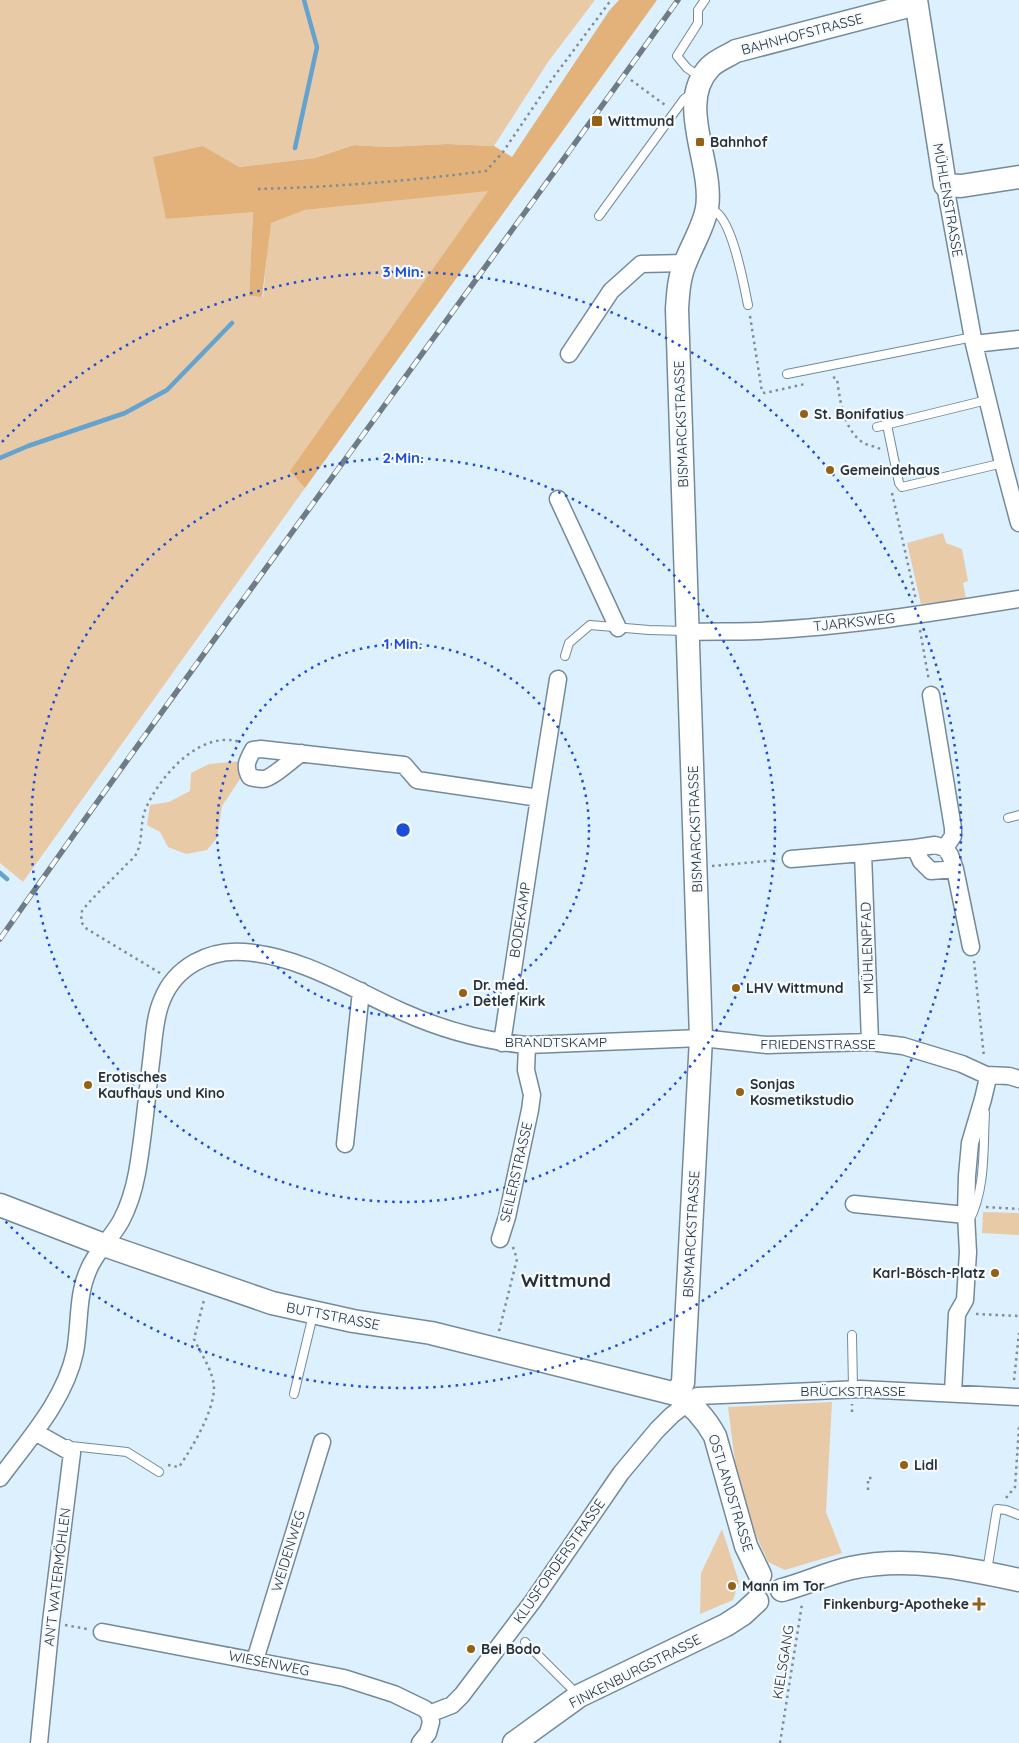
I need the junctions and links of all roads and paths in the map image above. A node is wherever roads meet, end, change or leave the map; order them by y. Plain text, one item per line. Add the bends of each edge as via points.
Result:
1 (611, 0) edge
2 (705, 0) edge
3 (916, 2) edge
4 (631, 80) dead end
5 (700, 84) junction
6 (675, 111) junction
7 (1019, 177) edge
8 (945, 185) junction
9 (258, 189) dead end
10 (707, 208) junction
11 (599, 216) dead end
12 (685, 262) junction
13 (748, 305) joint
14 (1019, 339) edge
15 (974, 341) junction
16 (568, 354) dead end
17 (787, 374) dead end
18 (833, 377) dead end
19 (814, 382) dead end
20 (987, 400) junction
21 (886, 425) junction
22 (876, 427) dead end
23 (882, 452) dead end
24 (1003, 463) junction
25 (891, 490) dead end
26 (558, 499) dead end
27 (1018, 519) edge
28 (1019, 599) edge
29 (918, 615) junction
30 (618, 628) junction
31 (688, 632) junction
32 (565, 656) dead end
33 (558, 679) dead end
34 (932, 695) joint
35 (253, 750) junction
36 (301, 753) junction
37 (539, 798) junction
38 (1019, 815) edge
39 (1008, 818) dead end
40 (915, 848) junction
41 (945, 848) junction
42 (864, 853) junction
43 (791, 859) joint
44 (697, 868) junction
45 (954, 869) junction
46 (970, 947) joint
47 (173, 981) junction
48 (361, 991) junction
49 (701, 1038) junction
50 (870, 1042) junction
51 (502, 1043) junction
52 (527, 1045) junction
53 (986, 1075) junction
54 (1019, 1079) edge
55 (344, 1144) dead end
56 (854, 1204) dead end
57 (0, 1205) edge
58 (1019, 1209) edge
59 (970, 1216) junction
60 (500, 1239) joint
61 (104, 1245) junction
62 (210, 1282) junction
63 (314, 1313) junction
64 (957, 1314) junction
65 (1019, 1316) edge
66 (1019, 1333) edge
67 (852, 1335) dead end
68 (495, 1349) junction
69 (853, 1389) junction
70 (953, 1392) junction
71 (294, 1394) dead end
72 (1016, 1397) edge
73 (682, 1398) junction
74 (1019, 1426) edge
75 (36, 1430) junction
76 (322, 1442) dead end
77 (159, 1472) joint
78 (0, 1478) edge
79 (873, 1478) dead end
80 (868, 1490) dead end
81 (998, 1509) junction
82 (1019, 1515) edge
83 (987, 1574) junction
84 (760, 1575) junction
85 (1019, 1580) edge
86 (790, 1588) junction
87 (757, 1601) junction
88 (52, 1622) junction
89 (102, 1632) joint
90 (525, 1642) dead end
91 (255, 1660) junction
92 (579, 1696) junction
93 (429, 1714) junction
94 (39, 1743) edge
95 (420, 1743) edge
96 (514, 1743) edge
97 (780, 1743) edge

1 - 9 path via 503,152 486,171 316,188
2 - 5 lane via 698,10 698,23 677,56
3 - 5 street, BAHNHOFSTRASSE via 736,51 711,66
3 - 8 street, MÜHLENSTRASSE
4 - 6 path
5 - 6 lane
5 - 10 street via 696,113 708,192
6 - 11 lane
7 - 8 street via 961,186
8 - 15 street, MÜHLENSTRASSE
10 - 12 street, BISMARCKSTRASSE
10 - 13 lane via 716,211 727,228
12 - 16 street via 641,264 611,292
12 - 31 street, BISMARCKSTRASSE via 677,310
13 - 19 path via 762,392
14 - 15 street
15 - 17 lane
15 - 20 street, MÜHLENSTRASSE
18 - 23 path via 837,379 841,404 856,436
20 - 21 lane
20 - 24 street, MÜHLENSTRASSE
21 - 22 lane
21 - 24 lane via 902,487
24 - 27 street, MÜHLENSTRASSE
25 - 29 path
26 - 30 street
28 - 29 street, TJARKSWEG
29 - 31 street, TJARKSWEG via 757,631
29 - 34 path
30 - 31 lane
30 - 32 lane via 590,625 569,643
31 - 44 street, BISMARCKSTRASSE
33 - 37 street, BODEKAMP
34 - 41 street via 953,828 953,836
35 - 36 street
35 - 36 street via 246,770 250,777 263,779 272,777
35 - 47 path via 234,740 218,741 201,747 182,760 153,794 145,810 135,855 82,911 81,922 88,929
36 - 37 street via 404,765 417,780
37 - 51 street, BODEKAMP
38 - 39 lane
40 - 41 street via 935,845
40 - 42 street
40 - 45 street via 931,871
41 - 45 street
42 - 43 street
42 - 50 street, MÜHLENPFAD
43 - 44 path
44 - 49 street, BISMARCKSTRASSE
45 - 46 street
46 - 53 path
47 - 48 street, BRANDTSKAMP via 202,958 218,953 244,952 311,969
47 - 61 street, BRANDTSKAMP via 162,999 158,1016 131,1198 121,1221
48 - 51 street, BRANDTSKAMP via 446,1029
48 - 55 street
49 - 50 street, FRIEDENSTRASSE via 768,1045
49 - 52 street, BRANDTSKAMP
49 - 73 street, BISMARCKSTRASSE
50 - 53 street, FRIEDENSTRASSE via 903,1046
51 - 52 street, BRANDTSKAMP
52 - 60 street, SEILERSTRASSE via 526,1070 532,1095 530,1110
53 - 54 street, FRIEDENSTRASSE
53 - 59 street via 987,1082 970,1143
56 - 59 street
57 - 61 street, BUTTSTRASSE
58 - 59 path
59 - 64 street via 965,1300
60 - 68 path, SEILERSTRASSE via 514,1248 517,1259
61 - 62 street, BUTTSTRASSE
61 - 75 street, BRANDTSKAMP via 87,1271 75,1354 62,1389
62 - 63 street, BUTTSTRASSE
62 - 77 path via 194,1339 214,1389 208,1414 179,1467 168,1465
63 - 68 street, BUTTSTRASSE via 431,1333
63 - 71 lane
64 - 65 path
64 - 70 street
66 - 72 path
67 - 69 lane
68 - 73 street, BUTTSTRASSE
69 - 70 street, BRÜCKSTRASSE
69 - 73 street, BRÜCKSTRASSE
70 - 72 street, BRÜCKSTRASSE
73 - 84 street, OSTLANDSTRASSE via 715,1436 746,1546
73 - 93 street, KLUSFORDERSTRASSE via 621,1473 533,1601 462,1695 452,1705
74 - 81 path via 1015,1487
75 - 77 lane via 71,1446 127,1452
75 - 78 street, BRANDTSKAMP
75 - 88 street, AN'T WATERMÖHLEN via 72,1453
76 - 91 street, WEIDENWEG
79 - 80 path via 868,1478
81 - 82 lane
81 - 83 lane
83 - 85 street
83 - 86 street via 894,1562 849,1568
84 - 86 street via 775,1576
84 - 87 street via 751,1587
86 - 87 street via 770,1604
86 - 97 path, KIELSGANG via 803,1604
87 - 92 street, FINKENBURGSTRASSE via 726,1625
88 - 89 path
88 - 94 street, AN'T WATERMÖHLEN
89 - 91 street, WIESENWEG
90 - 92 lane
91 - 93 street, WIESENWEG via 366,1684 414,1703
92 - 96 street, FINKENBURGSTRASSE
93 - 95 street via 428,1733

